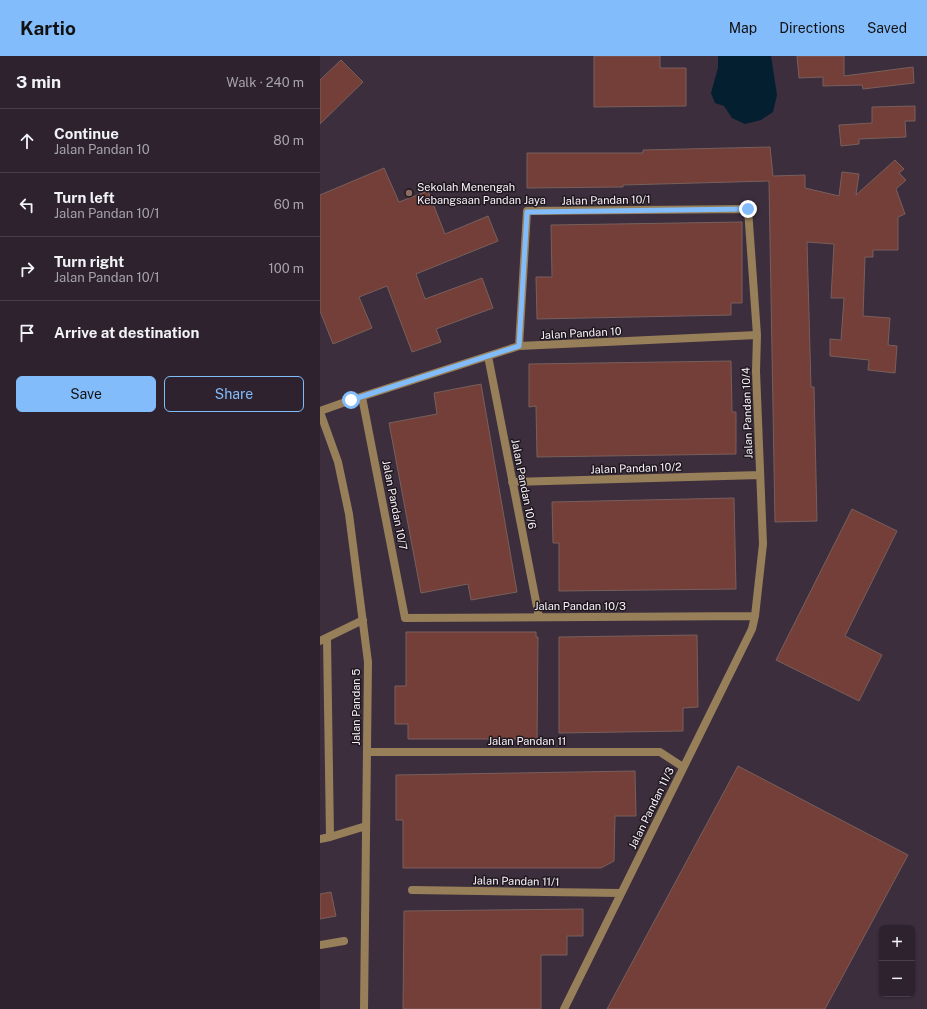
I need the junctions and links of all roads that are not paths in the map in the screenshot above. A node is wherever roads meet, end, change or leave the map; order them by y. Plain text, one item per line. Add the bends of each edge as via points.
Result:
1 (748, 209) joint
2 (757, 335) junction
3 (519, 346) junction
4 (488, 356) junction
5 (362, 397) junction
6 (320, 412) edge
7 (760, 475) junction
8 (512, 482) junction
9 (755, 616) junction
10 (539, 617) junction
11 (405, 618) joint
12 (363, 620) junction
13 (323, 639) edge
14 (367, 752) junction
15 (683, 767) junction
16 (366, 826) junction
17 (330, 837) junction
18 (320, 839) edge
19 (412, 890) dead end
20 (621, 893) junction
21 (344, 941) dead end
22 (320, 945) edge
23 (364, 1009) edge
24 (564, 1009) edge

1 - 2 street, Jalan Pandan 10/4
1 - 3 street, Jalan Pandan 10/1 via 527,212
2 - 3 street, Jalan Pandan 10
2 - 7 street, Jalan Pandan 10/4
3 - 4 street, Jalan Pandan 10
4 - 5 street, Jalan Pandan 10
4 - 8 street, Jalan Pandan 10/6
5 - 6 street, Jalan Pandan 10
5 - 11 street, Jalan Pandan 10/7
6 - 12 street, Jalan Pandan 5 via 338,462 350,514
7 - 8 street, Jalan Pandan 10/2
7 - 9 street, Jalan Pandan 10/4 via 763,544
8 - 10 street, Jalan Pandan 10/6
9 - 10 street, Jalan Pandan 10/3
9 - 15 street, Jalan Pandan 11/3 via 752,628
10 - 11 street, Jalan Pandan 10/3
12 - 13 street
12 - 14 street, Jalan Pandan 5 via 368,662
13 - 17 street
14 - 15 street, Jalan Pandan 11 via 660,752
14 - 16 street, Jalan Pandan 5
15 - 20 street, Jalan Pandan 11/3
16 - 17 street
16 - 23 street, Jalan Pandan 5
17 - 18 street
19 - 20 street, Jalan Pandan 11/1
20 - 24 street, Jalan Pandan 11/3
21 - 22 street

